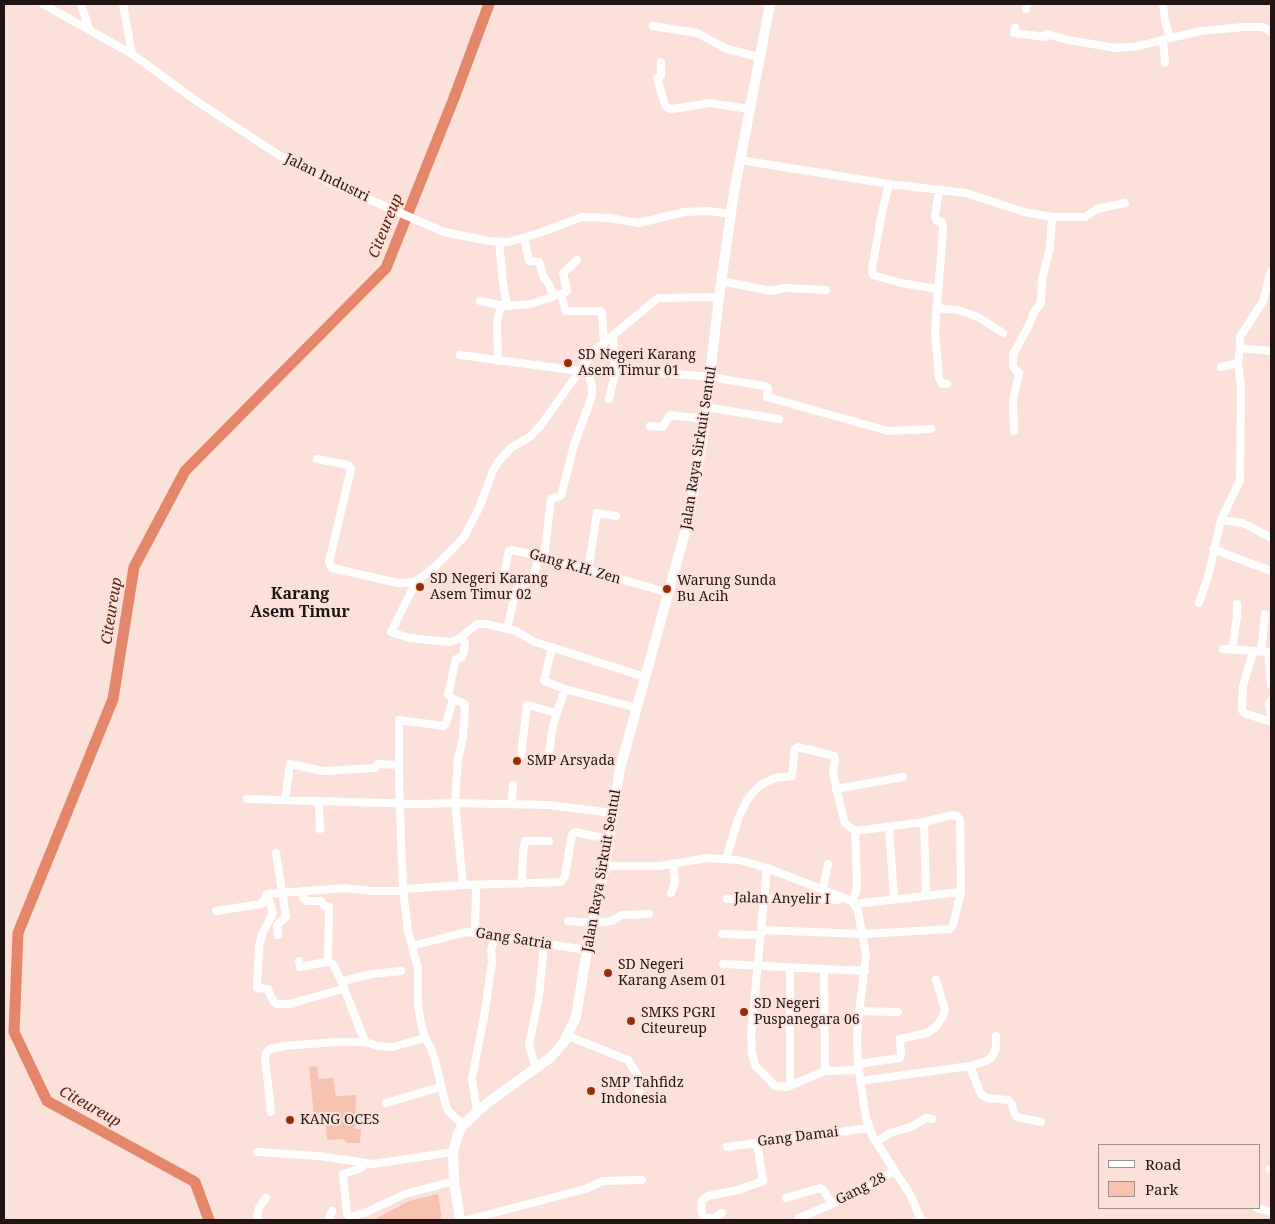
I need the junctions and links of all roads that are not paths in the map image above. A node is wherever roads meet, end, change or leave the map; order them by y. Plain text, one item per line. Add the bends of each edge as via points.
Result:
1 (43, 4) edge
2 (81, 4) edge
3 (124, 4) edge
4 (770, 4) edge
5 (1163, 4) edge
6 (653, 26) dead end
7 (1015, 28) dead end
8 (89, 29) junction
9 (1271, 32) edge
10 (1166, 39) junction
11 (132, 54) junction
12 (759, 57) junction
13 (661, 62) dead end
14 (1165, 63) dead end
15 (749, 109) junction
16 (740, 160) junction
17 (889, 184) junction
18 (939, 190) junction
19 (1125, 203) dead end
20 (731, 214) junction
21 (1052, 217) junction
22 (524, 238) junction
23 (499, 242) junction
24 (576, 260) dead end
25 (1271, 271) edge
26 (721, 281) junction
27 (938, 289) junction
28 (826, 290) dead end
29 (557, 296) junction
30 (719, 297) junction
31 (480, 301) dead end
32 (504, 305) junction
33 (936, 308) junction
34 (1003, 333) dead end
35 (613, 336) junction
36 (604, 343) junction
37 (1240, 348) junction
38 (1271, 351) edge
39 (460, 355) dead end
40 (498, 361) junction
41 (585, 363) junction
42 (1238, 363) junction
43 (1221, 367) dead end
44 (632, 370) dead end
45 (580, 371) junction
46 (710, 377) junction
47 (947, 384) dead end
48 (609, 399) dead end
49 (706, 407) junction
50 (705, 419) junction
51 (779, 419) dead end
52 (650, 426) dead end
53 (931, 429) dead end
54 (1014, 431) dead end
55 (317, 458) dead end
56 (616, 516) dead end
57 (1221, 520) junction
58 (1271, 538) edge
59 (1213, 549) junction
60 (542, 556) junction
61 (588, 571) junction
62 (1271, 571) edge
63 (420, 579) junction
64 (503, 580) dead end
65 (669, 593) junction
66 (1199, 603) dead end
67 (1237, 604) dead end
68 (1265, 614) dead end
69 (507, 628) junction
70 (462, 638) junction
71 (552, 647) junction
72 (1223, 648) dead end
73 (1232, 649) junction
74 (1263, 652) edge
75 (645, 677) junction
76 (1271, 685) edge
77 (565, 689) junction
78 (453, 699) junction
79 (1271, 700) edge
80 (637, 708) junction
81 (557, 713) junction
82 (1271, 717) edge
83 (1271, 722) edge
84 (548, 752) dead end
85 (521, 755) dead end
86 (399, 765) junction
87 (903, 777) dead end
88 (512, 785) dead end
89 (836, 789) junction
90 (248, 799) dead end
91 (284, 800) junction
92 (319, 801) junction
93 (455, 803) junction
94 (400, 804) junction
95 (511, 804) junction
96 (613, 813) junction
97 (924, 822) junction
98 (889, 826) junction
99 (320, 829) dead end
100 (855, 831) junction
101 (608, 839) junction
102 (549, 841) dead end
103 (276, 853) dead end
104 (726, 859) junction
105 (673, 864) junction
106 (828, 864) dead end
107 (605, 866) junction
108 (767, 868) junction
109 (522, 884) junction
110 (463, 885) junction
111 (476, 885) junction
112 (823, 889) junction
113 (404, 890) junction
114 (303, 891) junction
115 (281, 892) junction
116 (961, 892) junction
117 (671, 893) dead end
118 (267, 894) junction
119 (926, 896) junction
120 (727, 899) dead end
121 (764, 899) junction
122 (894, 899) junction
123 (838, 900) dead end
124 (853, 903) junction
125 (216, 911) dead end
126 (650, 914) dead end
127 (568, 921) dead end
128 (593, 923) junction
129 (476, 932) junction
130 (761, 933) junction
131 (722, 934) dead end
132 (863, 934) junction
133 (278, 935) dead end
134 (495, 936) junction
135 (544, 944) junction
136 (412, 946) junction
137 (587, 950) junction
138 (299, 961) dead end
139 (328, 961) junction
140 (723, 964) dead end
141 (758, 966) junction
142 (790, 968) junction
143 (824, 969) junction
144 (401, 970) dead end
145 (865, 971) junction
146 (936, 980) dead end
147 (342, 986) junction
148 (860, 1010) junction
149 (898, 1012) dead end
150 (568, 1036) junction
151 (996, 1036) dead end
152 (425, 1038) junction
153 (365, 1042) junction
154 (970, 1066) junction
155 (859, 1067) junction
156 (536, 1068) junction
157 (824, 1071) junction
158 (860, 1081) junction
159 (790, 1086) junction
160 (440, 1087) junction
161 (639, 1093) dead end
162 (386, 1103) dead end
163 (477, 1111) junction
164 (271, 1112) dead end
165 (932, 1119) dead end
166 (1041, 1122) dead end
167 (463, 1125) junction
168 (869, 1128) junction
169 (757, 1142) junction
170 (876, 1142) junction
171 (727, 1147) dead end
172 (256, 1152) dead end
173 (453, 1152) junction
174 (360, 1163) junction
175 (896, 1172) junction
176 (642, 1180) dead end
177 (454, 1181) junction
178 (266, 1198) dead end
179 (786, 1198) dead end
180 (832, 1204) junction
181 (332, 1210) dead end
182 (722, 1213) dead end
183 (799, 1218) dead end
184 (259, 1220) edge
185 (328, 1220) edge
186 (460, 1220) edge
187 (467, 1220) edge
188 (921, 1220) edge

1 - 8 street, Jalan Industri
2 - 8 street
3 - 11 street
4 - 12 main road, Jalan Raya Sirkuit Sentul
5 - 10 street
6 - 12 street via 697,33 727,49
7 - 10 street via 1014,33 1046,37 1048,34 1116,48
8 - 11 street, Jalan Industri
9 - 10 street via 1263,27 1243,27
10 - 14 street
11 - 23 street, Jalan Industri via 277,154 327,181 427,226
12 - 15 main road, Jalan Raya Sirkuit Sentul
13 - 15 street via 661,77 657,78 668,108 715,104
15 - 16 main road, Jalan Raya Sirkuit Sentul
16 - 17 street
16 - 20 main road, Jalan Raya Sirkuit Sentul
17 - 18 street
17 - 27 street via 873,274
18 - 21 street via 966,193 1024,212
18 - 27 street via 935,217 943,224
19 - 21 street via 1097,210 1085,217
20 - 22 street, Jalan Industri via 684,212 639,223 582,217
20 - 26 main road, Jalan Raya Sirkuit Sentul
21 - 54 street via 1040,303 1013,355 1014,367 1019,374 1013,400
22 - 23 street, Jalan Industri
22 - 29 street via 530,261 539,262 544,278
23 - 32 street
24 - 29 street via 564,272 567,290
25 - 37 street via 1263,301 1240,337
26 - 28 street via 771,291 784,288
26 - 30 main road, Jalan Raya Sirkuit Sentul
27 - 33 street
29 - 32 street via 531,304
29 - 36 street via 566,311 600,312
30 - 35 street via 658,298
30 - 46 main road, Jalan Raya Sirkuit Sentul
31 - 32 street
32 - 40 street via 497,321
33 - 34 street via 958,310 978,317
33 - 47 street via 937,370 940,382
35 - 36 street
35 - 48 street via 615,374
36 - 41 street
37 - 38 street
37 - 42 street
39 - 40 street
40 - 45 street
41 - 45 street
41 - 60 street via 592,396 574,445 561,496 551,499
42 - 43 street
42 - 57 street via 1241,386 1240,480
44 - 46 street
45 - 63 street via 531,436 511,448 498,462 470,528 447,556
46 - 49 main road, Jalan Raya Sirkuit Sentul
46 - 53 street via 765,386 768,388 767,397 888,431
49 - 50 main road, Jalan Raya Sirkuit Sentul
49 - 51 street
50 - 52 street via 670,415 664,427
50 - 65 main road, Jalan Raya Sirkuit Sentul via 689,518
55 - 63 street via 348,465 351,469 329,562 332,568 398,584
56 - 61 street via 597,513
57 - 58 street via 1243,523
57 - 59 street
59 - 62 street
59 - 66 street
60 - 61 street, Gang K.H. Zen
60 - 64 street, Gang K.H. Zen via 510,550
60 - 69 street via 533,578 516,590
61 - 65 street, Gang K.H. Zen
63 - 70 street via 391,632 410,638 446,642
65 - 75 main road, Jalan Raya Sirkuit Sentul
67 - 73 street
68 - 74 street
69 - 70 street via 480,623
69 - 71 street
70 - 78 street via 464,650 462,657 456,659 449,686 448,695
71 - 75 street
71 - 77 street via 544,681
72 - 73 street
73 - 74 street
74 - 76 street
74 - 83 street via 1243,686 1242,710
75 - 80 main road, Jalan Raya Sirkuit Sentul
77 - 80 street
77 - 81 street
78 - 86 street via 444,726 399,720
78 - 93 street via 465,704
79 - 82 street
80 - 96 main road, Jalan Raya Sirkuit Sentul via 620,769
81 - 84 street
81 - 85 street via 527,705
86 - 91 street via 378,764 374,768 323,771 289,764
86 - 94 street
87 - 89 street
88 - 95 street
89 - 100 street via 845,823
89 - 104 street via 834,756 796,748 792,776 762,784 747,800
90 - 91 street
91 - 92 street
92 - 94 street
92 - 99 street
93 - 94 street
93 - 95 street
93 - 110 street
94 - 113 street
95 - 96 street
96 - 101 main road, Jalan Raya Sirkuit Sentul
97 - 98 street
97 - 116 street via 952,816 960,820
97 - 119 street
98 - 100 street
98 - 122 street
100 - 124 street via 856,892
101 - 107 main road, Jalan Raya Sirkuit Sentul
101 - 109 street via 575,832 564,880
102 - 109 street via 525,841
103 - 115 street
104 - 105 street via 707,858
104 - 108 street
105 - 107 street
105 - 117 street via 675,883
106 - 112 street
107 - 128 main road, Jalan Raya Sirkuit Sentul
108 - 112 street
108 - 121 street
109 - 111 street
110 - 111 street
110 - 113 street
111 - 129 street
112 - 124 street
113 - 114 street via 345,888
113 - 136 street
114 - 115 street
114 - 139 street via 307,901 321,901 329,907
115 - 118 street
115 - 133 street via 286,917 277,925
116 - 119 street
116 - 132 street via 950,929
118 - 125 street via 262,904
118 - 147 street via 273,913 259,946 257,988 268,990 277,1004 289,1004
119 - 122 street
120 - 121 street, Jalan Anyelir I
121 - 123 street, Jalan Anyelir I
121 - 130 street
122 - 124 street
124 - 132 street
126 - 128 street via 622,915 612,921
127 - 128 street
128 - 137 main road, Jalan Raya Sirkuit Sentul
129 - 134 street, Gang Satria
129 - 136 street, Gang Satria
130 - 131 street
130 - 132 street
130 - 141 street
132 - 145 street
134 - 135 street, Gang Satria
134 - 163 street via 472,1078
135 - 137 street, Gang Satria
135 - 156 street via 539,996 529,1045
136 - 152 street via 418,968 418,1005
137 - 150 main road, Jalan Raya Sirkuit Sentul via 578,1006
138 - 139 street via 300,967
139 - 147 street via 333,964
140 - 141 street
141 - 142 street
141 - 159 street via 752,1053 756,1065 771,1083 780,1088
142 - 143 street
142 - 159 street
143 - 145 street
143 - 157 street
144 - 147 street via 343,981
145 - 148 street
146 - 155 street via 944,1010 936,1027 927,1033 900,1038 900,1058
147 - 153 street
148 - 149 street
148 - 155 street
150 - 156 main road, Jalan Raya Sirkuit Sentul via 551,1057
150 - 161 street via 628,1060 637,1074
151 - 154 street via 992,1057
152 - 153 street via 392,1047
152 - 160 street via 435,1060
153 - 164 street via 312,1043 270,1049 265,1058
154 - 158 street
154 - 166 street via 983,1096 1008,1100 1017,1117
155 - 157 street
155 - 158 street
156 - 163 main road, Jalan Raya Sirkuit Sentul
157 - 159 street
158 - 168 street
160 - 162 street
160 - 167 street via 448,1111
163 - 167 main road, Jalan Raya Sirkuit Sentul
165 - 170 street via 926,1118
167 - 173 main road, Jalan Raya Sirkuit Sentul
168 - 169 street, Gang Damai
168 - 170 street
169 - 171 street, Gang Damai
169 - 182 street via 763,1181 702,1200 704,1218
170 - 175 street
172 - 174 street via 319,1156
173 - 174 street via 373,1164
173 - 177 main road, Jalan Raya Sirkuit Sentul
174 - 177 street via 362,1167 344,1174 347,1214 350,1217 405,1194
175 - 180 street, Gang 28
175 - 188 street
176 - 187 street via 604,1181
177 - 186 main road, Jalan Raya Sirkuit Sentul
178 - 184 street via 259,1208
179 - 180 street via 820,1188
180 - 183 street, Gang 28
181 - 185 street

